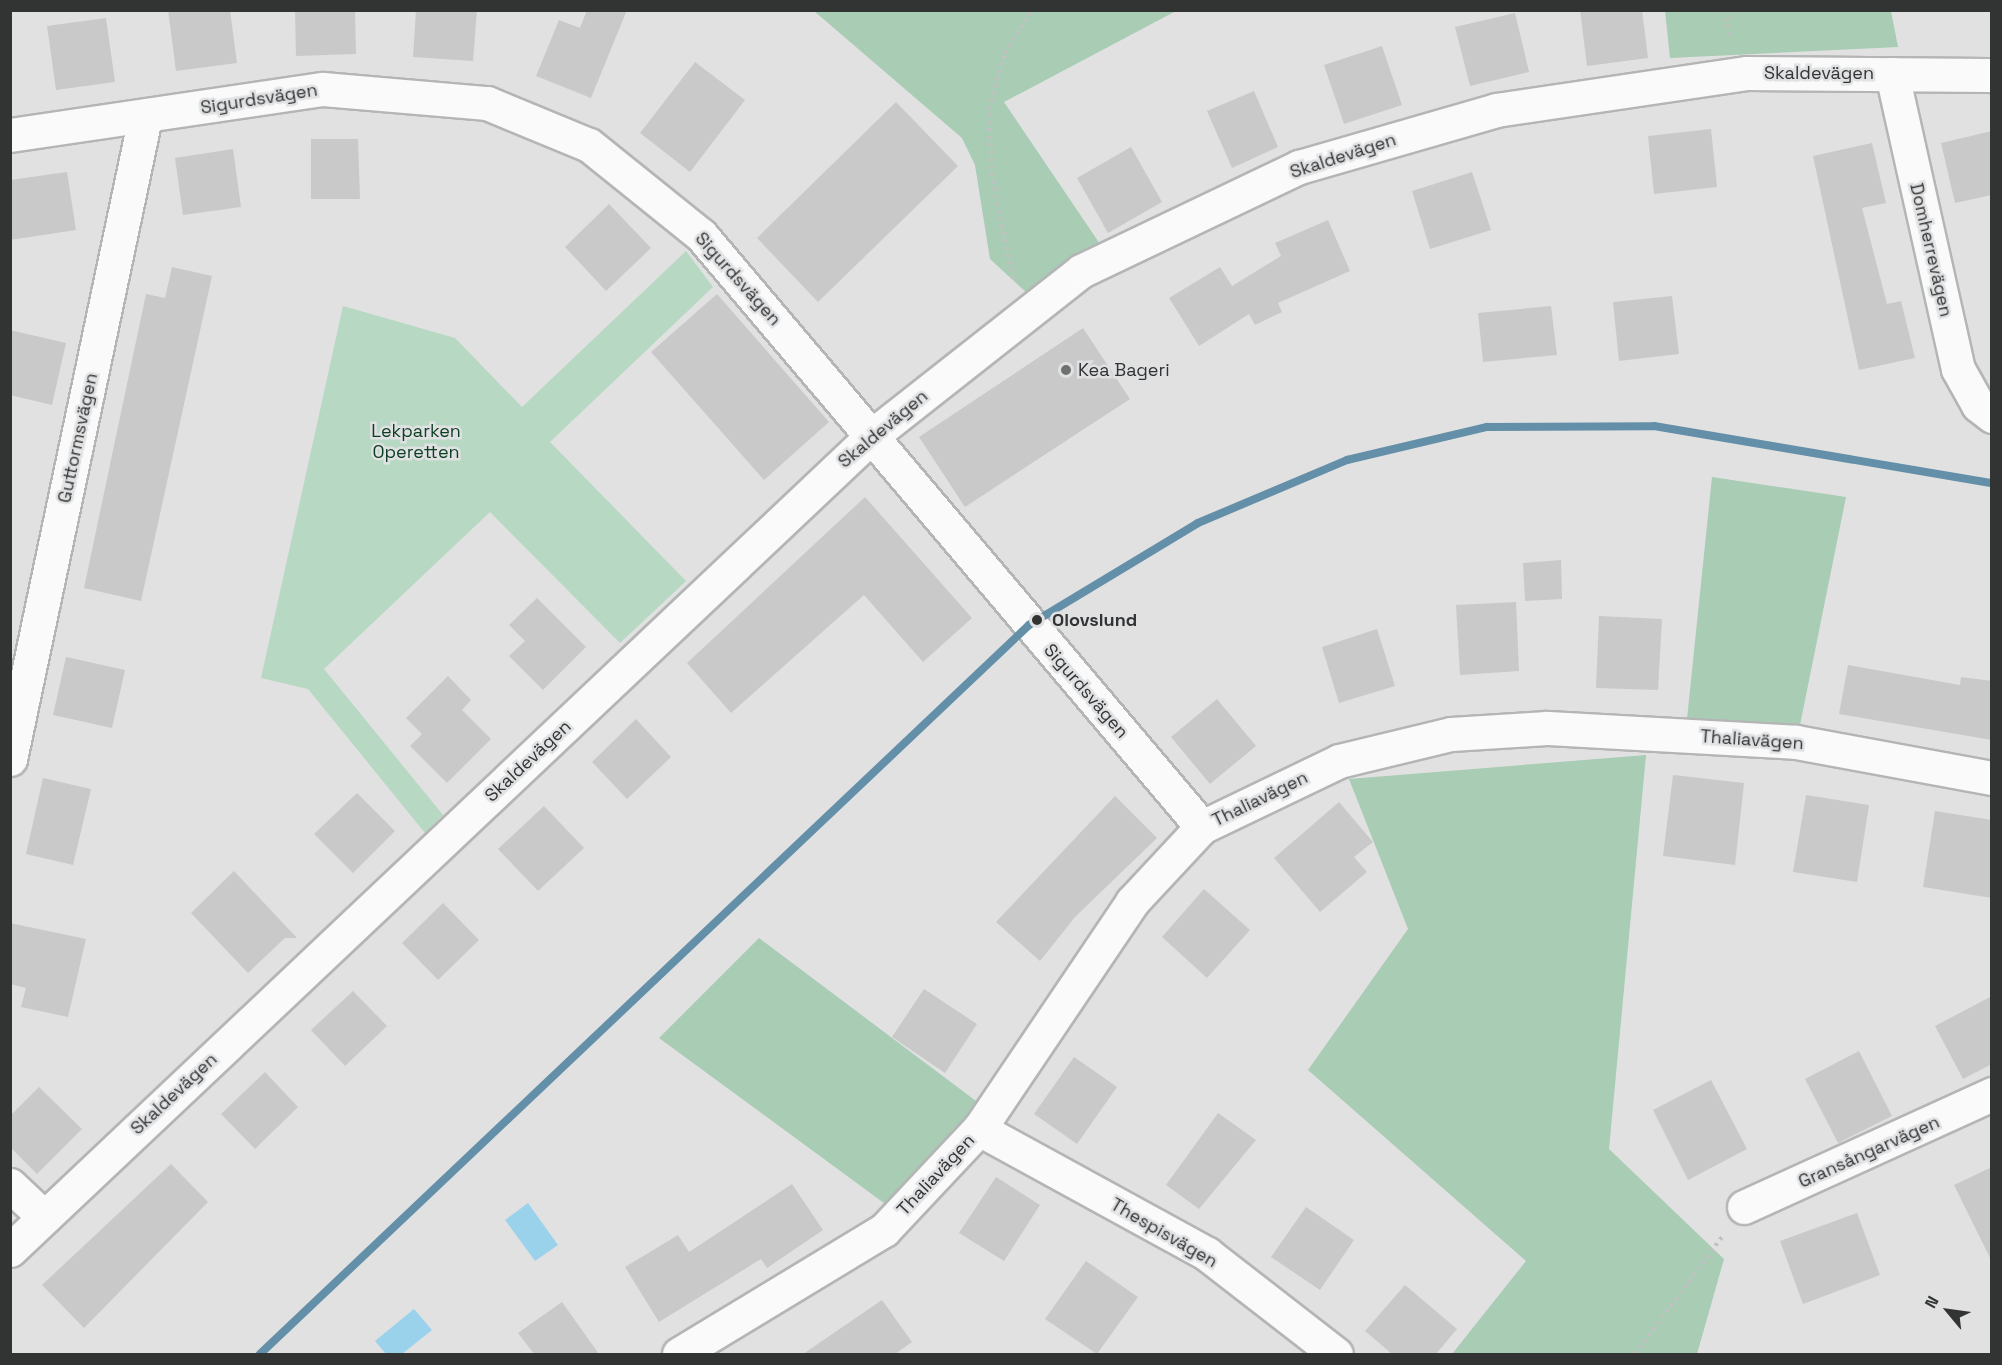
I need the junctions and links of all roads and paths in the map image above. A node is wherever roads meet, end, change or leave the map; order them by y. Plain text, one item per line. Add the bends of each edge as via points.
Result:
1 (1032, 10) edge
2 (1892, 74) junction
3 (1992, 75) edge
4 (145, 117) junction
5 (10, 135) edge
6 (1028, 313) junction
7 (1992, 416) edge
8 (874, 434) junction
9 (10, 759) edge
10 (1992, 778) edge
11 (1203, 827) junction
12 (1992, 1094) edge
13 (979, 1130) junction
14 (10, 1185) edge
15 (1744, 1207) joint
16 (44, 1217) junction
17 (10, 1250) edge
18 (679, 1354) edge
19 (1336, 1354) edge
20 (1635, 1354) edge

1 - 6 path via 1005,53 989,109 1006,263
2 - 3 street, Skaldevägen
2 - 6 street, Skaldevägen via 1747,73 1496,110 1299,167 1081,271
2 - 7 street, Domherrevägen via 1958,369 1978,405
4 - 5 street, Sigurdsvägen
4 - 8 street, Sigurdsvägen via 323,89 487,103 589,145 701,235
4 - 9 street, Guttormsvägen
6 - 8 street, Skaldevägen
8 - 11 street, Sigurdsvägen via 897,471
8 - 16 street, Skaldevägen
10 - 11 street, Thaliavägen via 1796,742 1547,728 1451,734 1339,761
11 - 13 street, Thaliavägen via 1132,902
12 - 15 street, Gransångarvägen
13 - 18 street, Thaliavägen via 884,1230
13 - 19 street, Thespisvägen via 1207,1254
14 - 16 street
15 - 20 path
16 - 17 street, Skaldevägen

